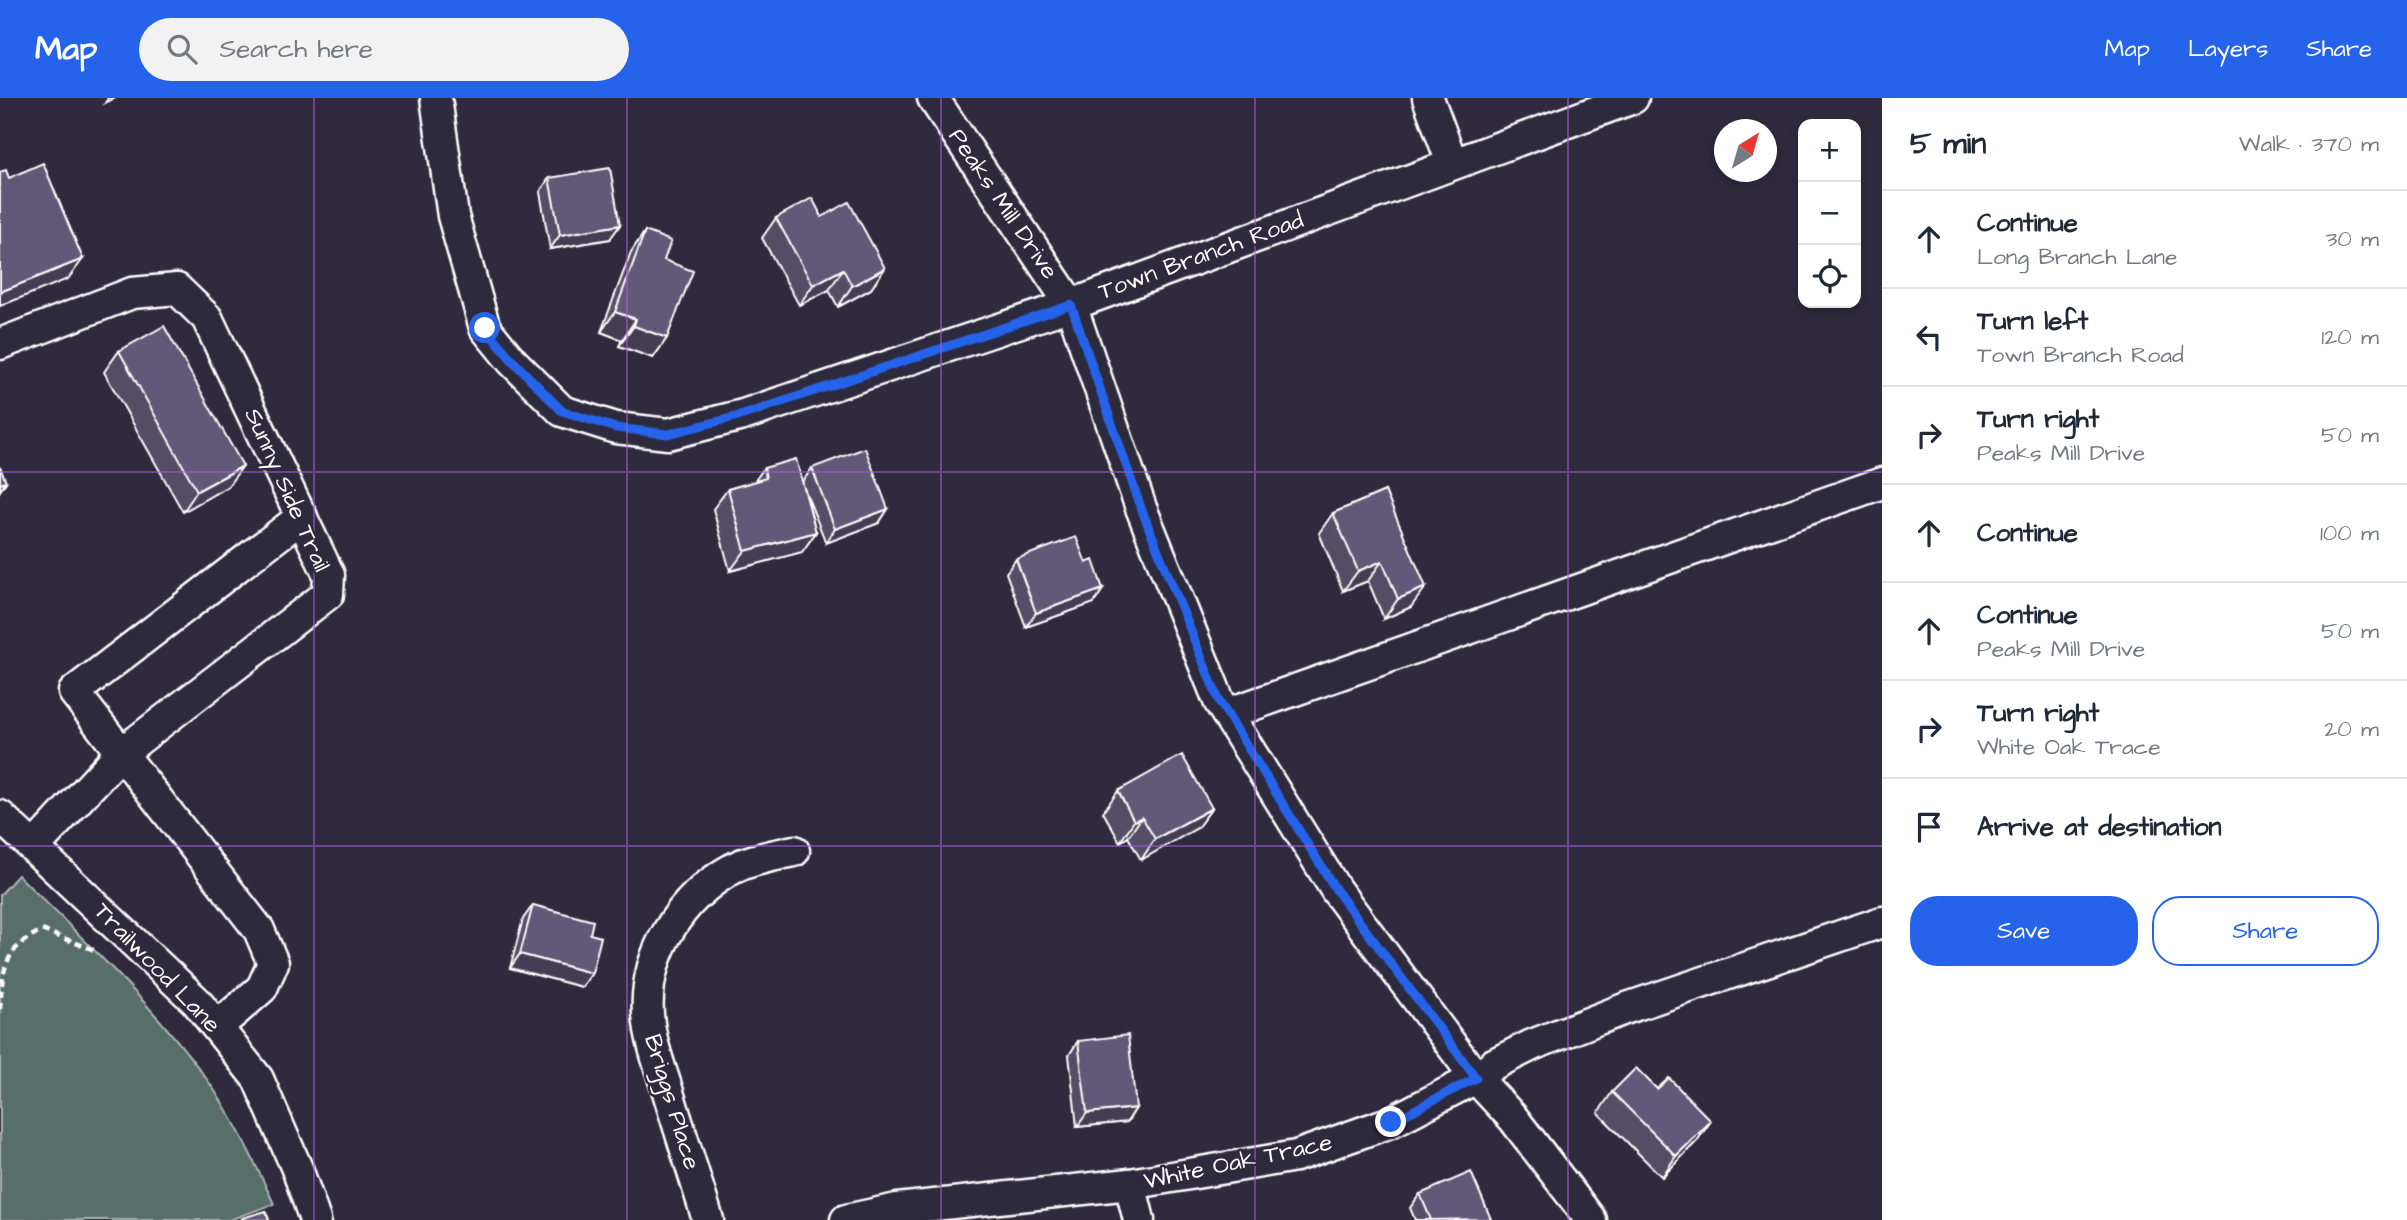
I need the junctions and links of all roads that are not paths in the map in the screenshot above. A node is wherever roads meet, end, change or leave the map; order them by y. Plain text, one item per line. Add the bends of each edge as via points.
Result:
1 (436, 98) edge
2 (933, 98) edge
3 (1428, 98) edge
4 (1633, 98) edge
5 (1452, 163) junction
6 (1071, 305) junction
7 (0, 344) edge
8 (1882, 483) edge
9 (302, 517) junction
10 (1227, 714) junction
11 (120, 754) junction
12 (0, 816) edge
13 (34, 847) junction
14 (794, 851) dead end
15 (1882, 922) edge
16 (217, 1027) junction
17 (1476, 1078) junction
18 (1130, 1184) junction
19 (315, 1220) edge
20 (708, 1220) edge
21 (846, 1220) edge
22 (1139, 1220) edge
23 (1591, 1220) edge

1 - 6 street, Town Branch Road via 453,216 485,328 562,411 616,428 668,434 743,415
2 - 6 street, Peaks Mill Drive
3 - 5 street
4 - 5 street, Town Branch Road
5 - 6 street, Town Branch Road
6 - 10 street, Peaks Mill Drive via 1141,508
7 - 9 street, Sunny Side Trail via 132,293 177,289 207,318
8 - 10 street
9 - 11 street, Sunny Side Trail via 329,575 328,594
9 - 11 street via 74,692
10 - 17 street, Peaks Mill Drive via 1336,890
11 - 13 street, Sunny Side Trail
11 - 16 street via 259,930 273,962 262,988
12 - 13 street, Trailwood Lane
13 - 16 street, Trailwood Lane via 196,1000
14 - 20 street, Briggs Place via 734,868 720,877 674,921 653,965 651,1037
15 - 17 street, White Oak Trace via 1601,1018 1503,1059
16 - 19 street, Trailwood Lane via 258,1079
17 - 18 street, White Oak Trace via 1391,1122 1296,1156
17 - 23 street via 1513,1118
18 - 21 street, White Oak Trace via 897,1209
18 - 22 street

